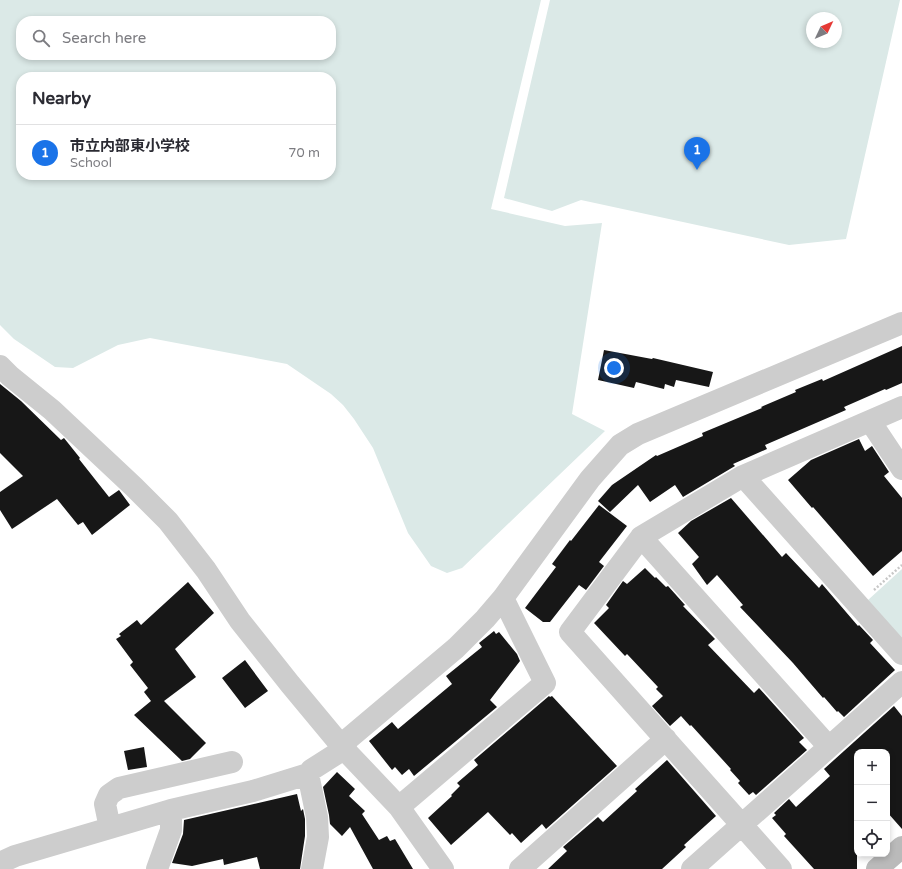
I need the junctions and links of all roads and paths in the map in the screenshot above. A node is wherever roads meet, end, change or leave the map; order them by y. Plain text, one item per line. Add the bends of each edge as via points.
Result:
1 (902, 323) edge
2 (0, 366) edge
3 (902, 407) edge
4 (870, 421) junction
5 (902, 469) edge
6 (743, 476) junction
7 (641, 537) junction
8 (902, 566) edge
9 (503, 598) junction
10 (858, 605) junction
11 (902, 654) edge
12 (902, 682) edge
13 (666, 739) junction
14 (829, 747) junction
15 (344, 749) junction
16 (232, 762) dead end
17 (308, 774) junction
18 (399, 807) junction
19 (171, 810) junction
20 (742, 824) junction
21 (110, 828) junction
22 (902, 847) edge
23 (0, 863) edge
24 (157, 869) edge
25 (312, 869) edge
26 (442, 869) edge
27 (520, 869) edge
28 (692, 869) edge
29 (781, 869) edge
30 (877, 869) edge

1 - 9 street via 638,434 620,445 590,479
2 - 15 street via 52,410 168,521 206,570 240,621
3 - 4 street
4 - 5 street
4 - 6 street
6 - 7 street
6 - 10 street
7 - 13 street via 570,632
7 - 14 street
8 - 10 path
9 - 15 street via 456,648 348,739
9 - 18 street via 545,683
10 - 11 street
12 - 14 street
13 - 20 street
13 - 27 street
14 - 20 street
15 - 17 street
15 - 18 street
16 - 21 street via 119,788 109,795 106,804
17 - 19 street via 253,791
17 - 25 street via 317,817 318,837
18 - 26 street
19 - 21 street
19 - 24 street via 171,830
20 - 28 street
20 - 29 street
21 - 23 street via 15,856
22 - 30 street

